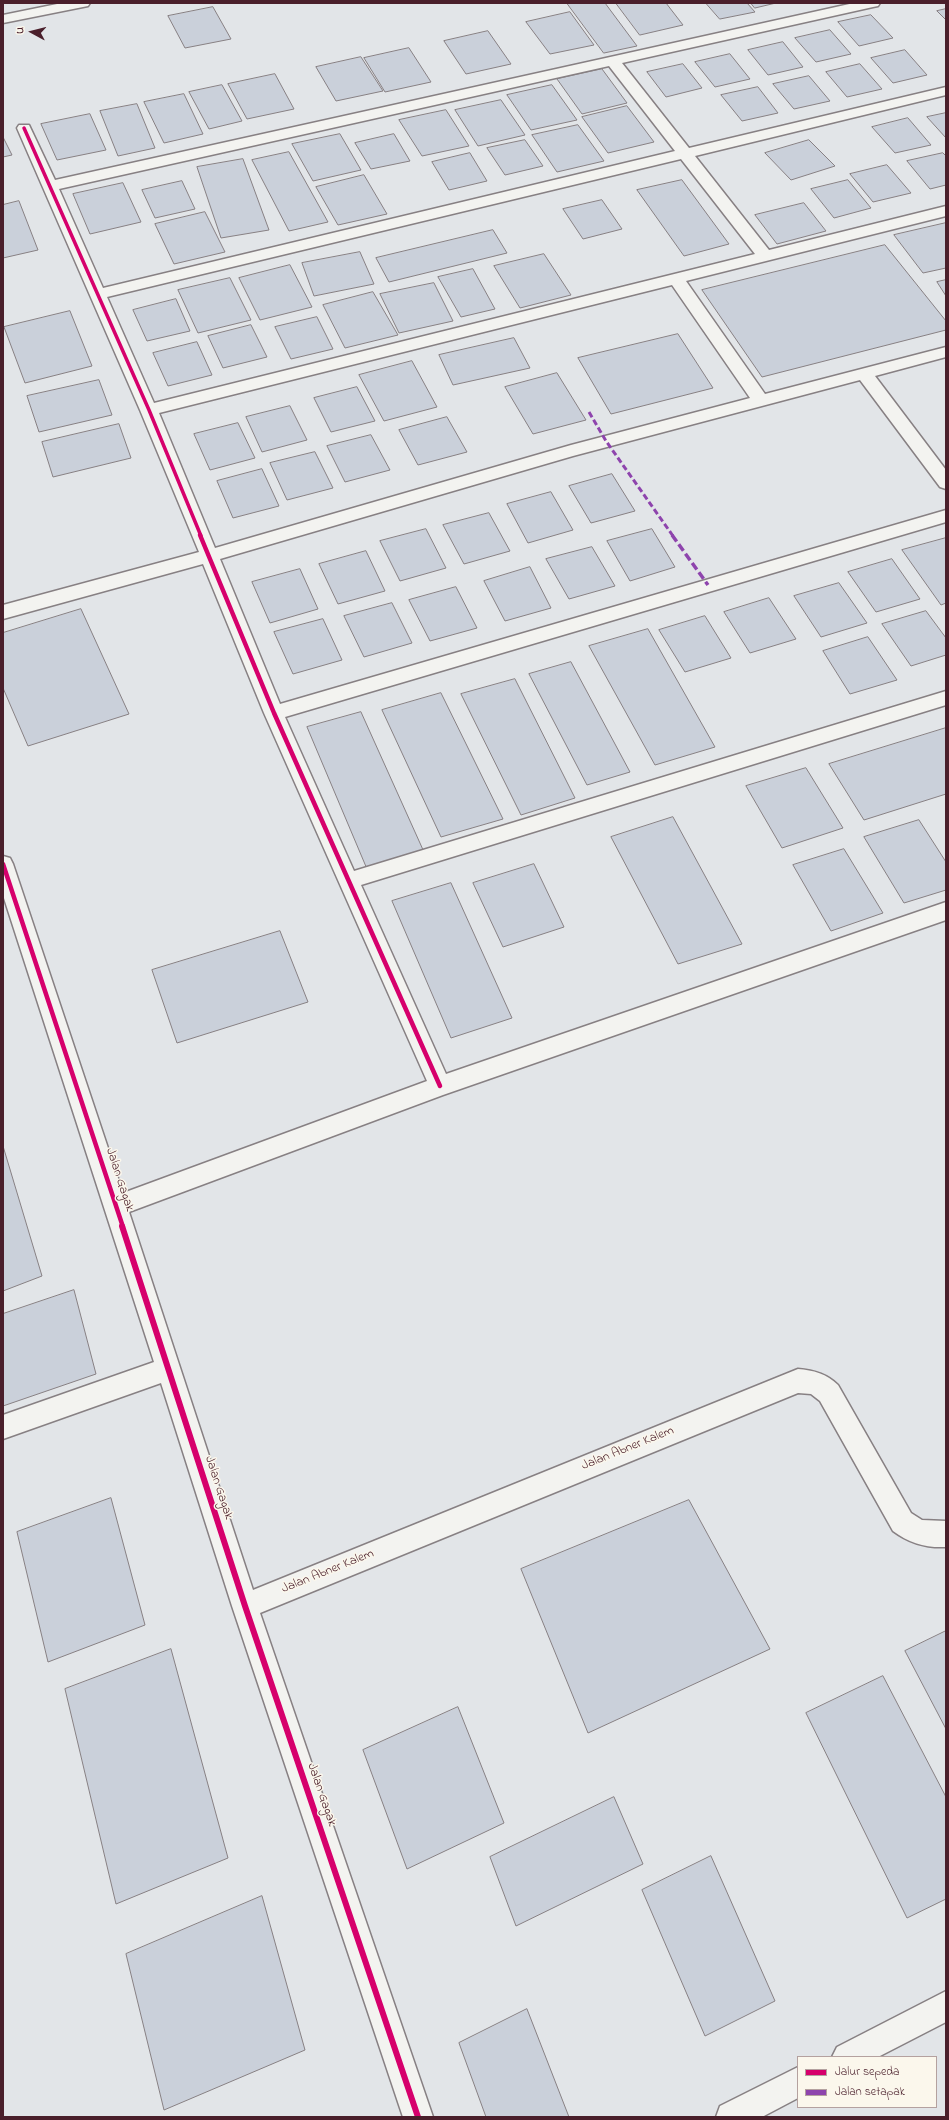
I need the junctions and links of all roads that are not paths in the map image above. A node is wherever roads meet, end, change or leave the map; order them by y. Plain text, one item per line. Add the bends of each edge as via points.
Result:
1 (83, 3) edge
2 (873, 3) edge
3 (3, 18) edge
4 (613, 61) junction
5 (946, 92) edge
6 (24, 128) dead end
7 (685, 154) junction
8 (50, 186) junction
9 (946, 211) edge
10 (765, 256) junction
11 (676, 279) junction
12 (98, 294) junction
13 (946, 352) edge
14 (864, 374) junction
15 (761, 401) junction
16 (149, 410) junction
17 (946, 483) edge
18 (946, 516) edge
19 (209, 556) junction
20 (3, 612) edge
21 (946, 698) edge
22 (274, 713) junction
23 (3, 864) edge
24 (348, 881) junction
25 (946, 911) edge
26 (440, 1086) junction
27 (116, 1206) junction
28 (168, 1369) junction
29 (3, 1427) edge
30 (946, 1534) edge
31 (245, 1606) junction
32 (946, 2006) edge
33 (849, 2056) edge
34 (797, 2083) edge
35 (418, 2117) edge
36 (731, 2117) edge

1 - 3 street
2 - 4 street
4 - 7 street
4 - 8 street
5 - 7 street
6 - 8 street
7 - 10 street
7 - 12 street
8 - 12 street
9 - 10 street
10 - 11 street
11 - 15 street
11 - 16 street
12 - 16 street
13 - 14 street
14 - 15 street
14 - 17 street
15 - 19 street via 571,451
16 - 19 street
18 - 22 street
19 - 20 street
19 - 22 street
21 - 24 street
22 - 24 street
23 - 27 street, Jalan Gagak
24 - 26 street
25 - 26 street
26 - 27 street
27 - 28 street, Jalan Gagak
28 - 29 street
28 - 31 street, Jalan Gagak
30 - 31 street, Jalan Abner Kalem via 933,1535 912,1530 902,1522 829,1393 812,1381 798,1381
31 - 35 street, Jalan Gagak
32 - 33 street
34 - 36 street

